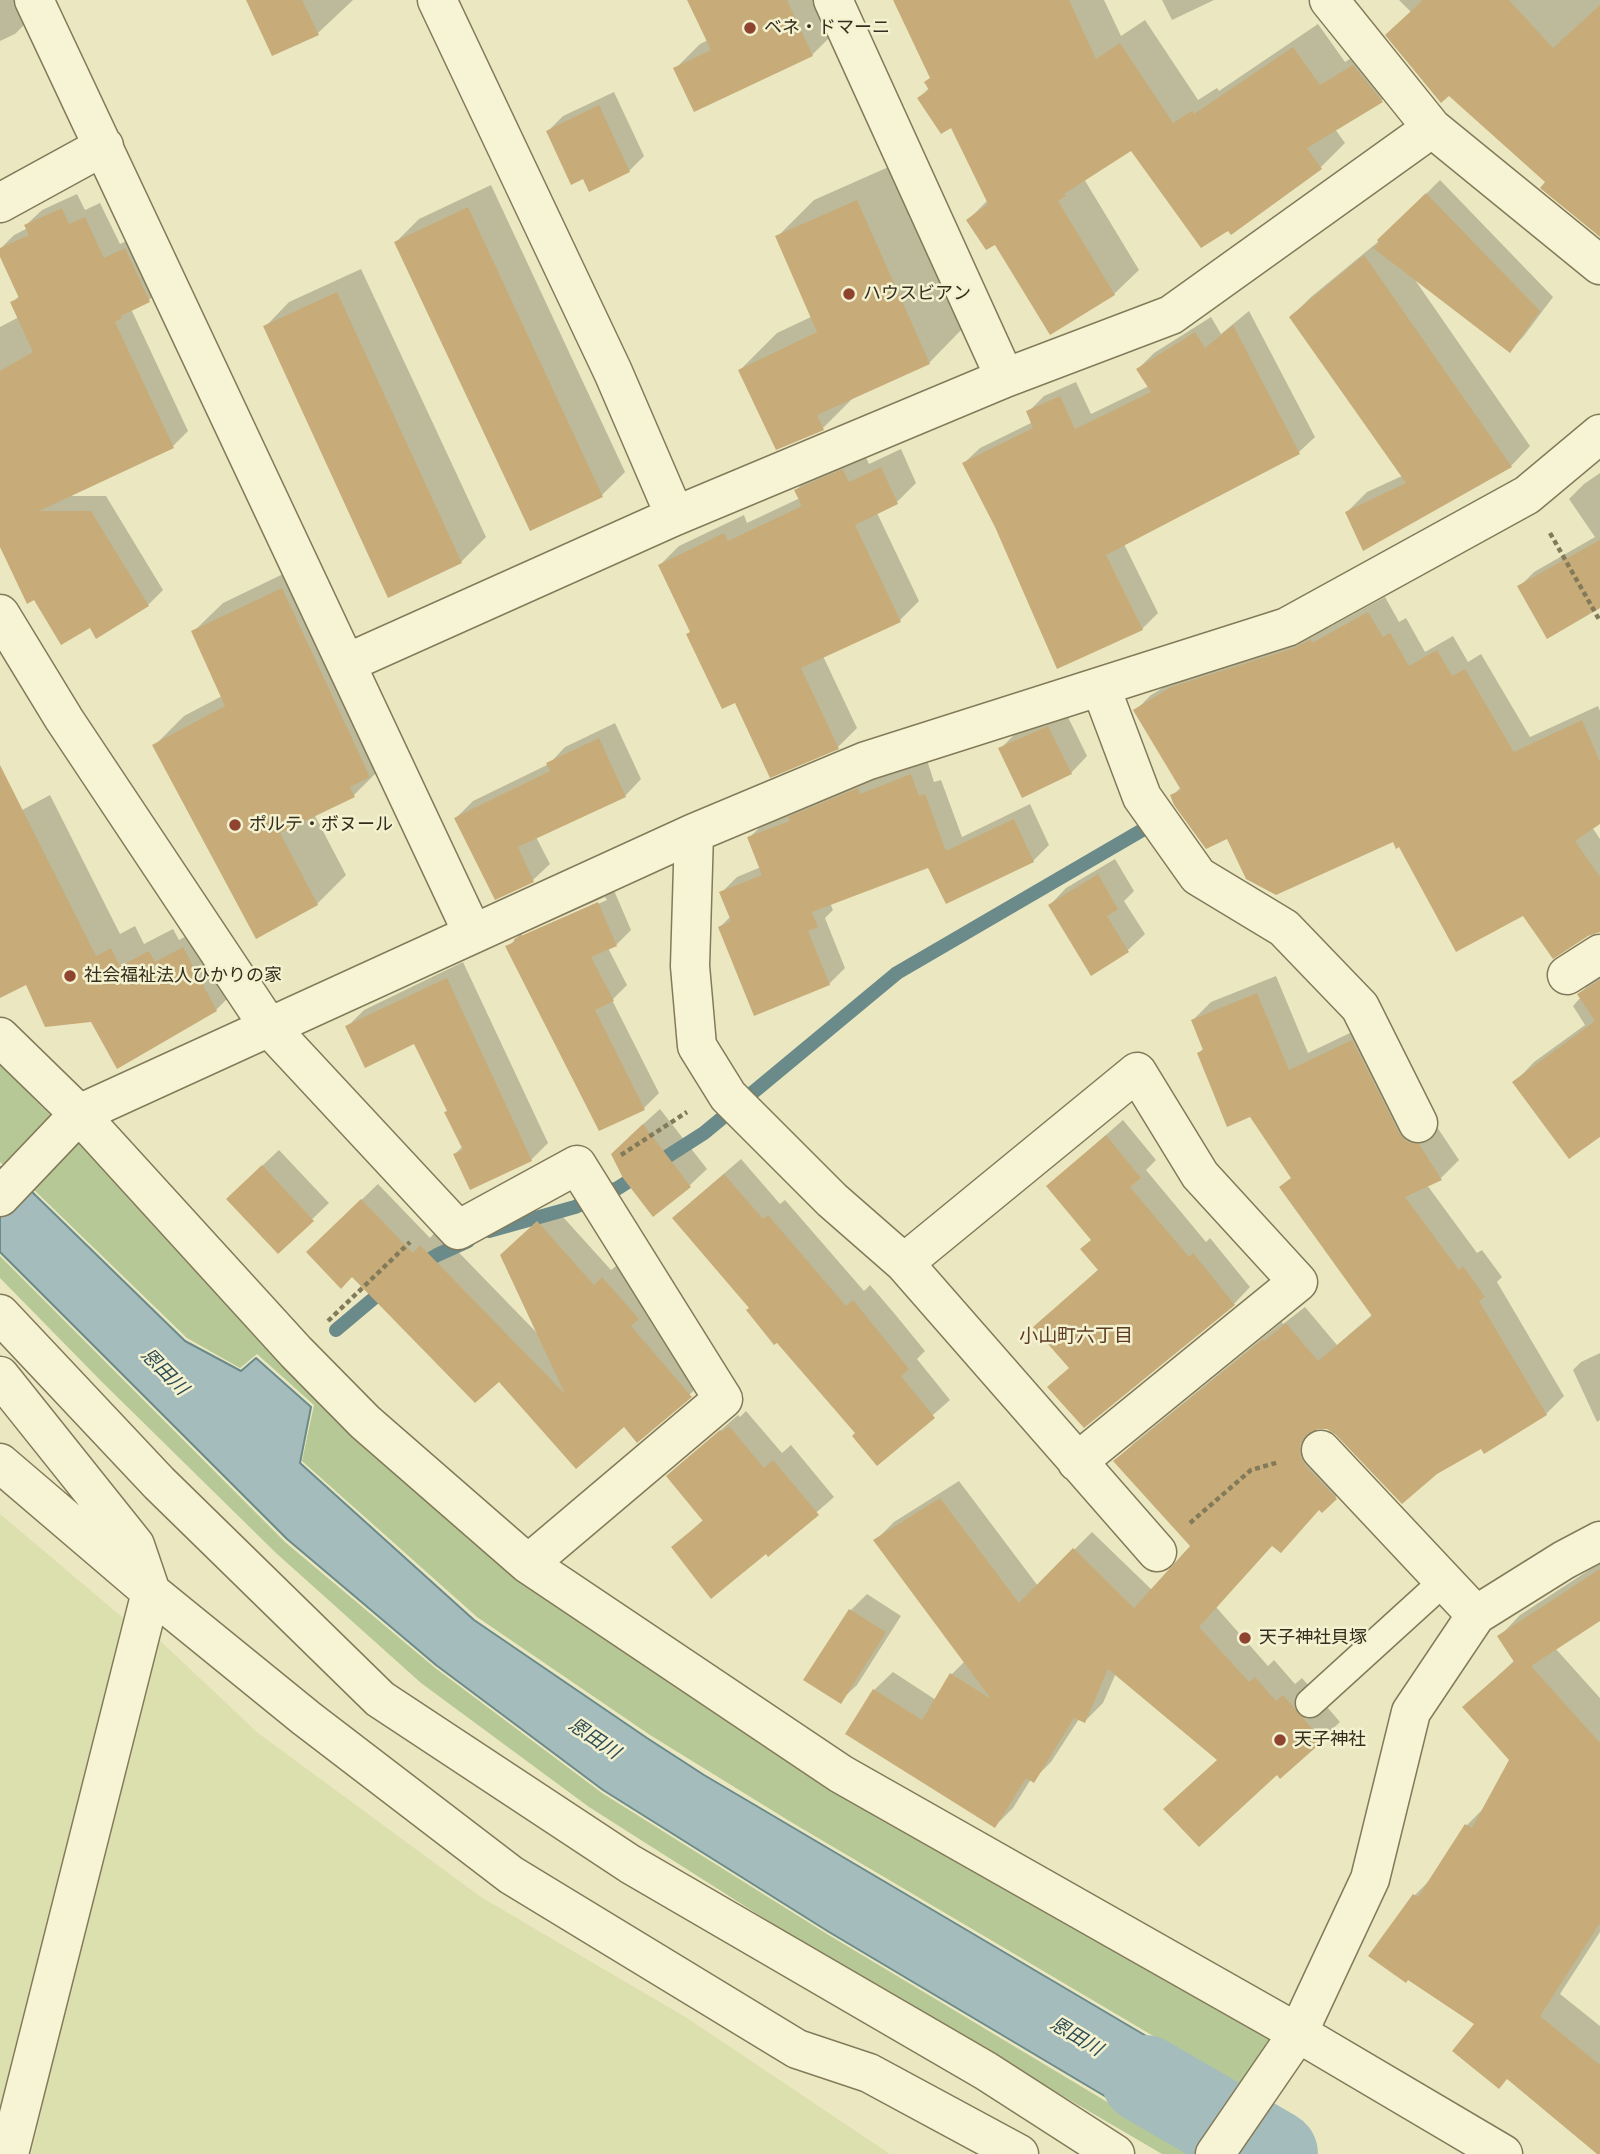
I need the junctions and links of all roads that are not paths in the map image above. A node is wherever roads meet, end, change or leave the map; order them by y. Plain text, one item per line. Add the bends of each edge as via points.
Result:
1 (34, 0) edge
2 (437, 0) edge
3 (833, 0) edge
4 (1329, 0) edge
5 (1432, 128) junction
6 (104, 146) junction
7 (0, 203) edge
8 (1600, 265) edge
9 (1005, 378) junction
10 (1600, 434) edge
11 (674, 516) junction
12 (0, 614) edge
13 (346, 663) junction
14 (1101, 688) junction
15 (694, 833) junction
16 (473, 934) junction
17 (1600, 954) edge
18 (1567, 975) dead end
19 (269, 1027) junction
20 (0, 1037) edge
21 (79, 1114) junction
22 (1418, 1123) dead end
23 (0, 1196) edge
24 (904, 1263) junction
25 (0, 1314) edge
26 (0, 1376) edge
27 (1321, 1450) road end
28 (1077, 1462) junction
29 (0, 1464) edge
30 (1600, 1541) edge
31 (1157, 1552) road end
32 (528, 1564) junction
33 (1443, 1582) junction
34 (151, 1592) junction
35 (1476, 1615) junction
36 (1310, 1703) dead end
37 (1298, 2033) junction
38 (9, 2154) edge
39 (1019, 2154) edge
40 (1115, 2154) edge
41 (1215, 2154) edge
42 (1503, 2154) edge

1 - 6 street
2 - 11 street via 613,372
3 - 9 street
4 - 5 street
5 - 8 street
5 - 9 street via 1171,315
6 - 7 street
6 - 13 street
9 - 11 street
10 - 14 street via 1527,495 1287,627
11 - 13 street
12 - 19 street via 64,719
13 - 16 street
14 - 15 street via 866,761
14 - 22 street via 1142,797 1198,876 1284,928 1360,1007
15 - 16 street
15 - 24 street via 690,966 696,1046 726,1092 759,1129
16 - 19 street
17 - 18 street
19 - 21 street
19 - 32 street via 458,1230 577,1165 723,1399
20 - 21 street
21 - 23 street
21 - 32 street via 365,1422
24 - 28 street
24 - 28 street via 1137,1072 1200,1175 1298,1282
25 - 40 street via 159,1483 380,1699 630,1864 986,2071
26 - 34 street via 135,1545
27 - 33 street
28 - 31 street
29 - 34 street
30 - 35 street
32 - 37 street via 841,1774
33 - 35 street
33 - 36 lane
34 - 38 street
34 - 39 street via 511,1875 797,2049 869,2073
35 - 37 street via 1411,1712 1370,1879
37 - 41 street
37 - 42 street

